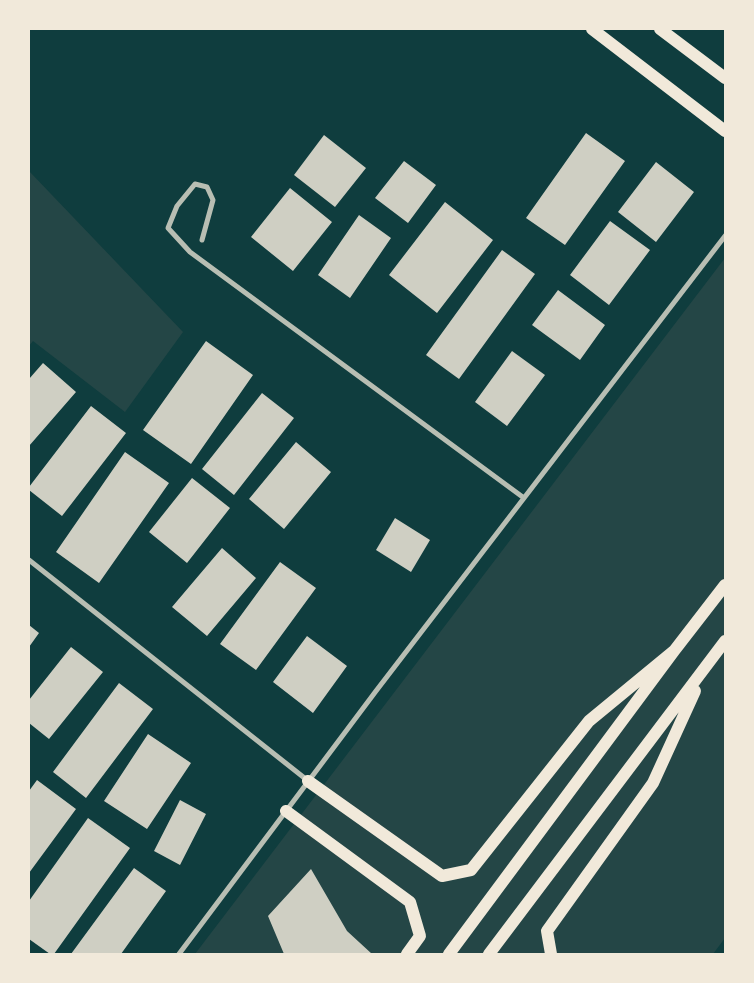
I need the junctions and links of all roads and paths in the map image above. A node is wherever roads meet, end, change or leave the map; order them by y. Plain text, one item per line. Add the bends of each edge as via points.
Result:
1 (592, 29) edge
2 (660, 29) edge
3 (725, 78) edge
4 (725, 131) edge
5 (725, 236) edge
6 (202, 240) dead end
7 (524, 498) junction
8 (29, 560) edge
9 (725, 585) edge
10 (725, 641) edge
11 (674, 651) junction
12 (705, 668) junction
13 (308, 781) junction
14 (286, 811) junction
15 (179, 954) edge
16 (406, 954) edge
17 (449, 954) edge
18 (489, 954) edge
19 (551, 954) edge

1 - 4 main road
2 - 3 main road
5 - 7 street
6 - 7 street via 213,200 206,187 195,184 177,206 168,228 190,252
7 - 13 street
8 - 13 street
9 - 11 main road
10 - 12 main road
11 - 13 main road via 589,721 470,870 442,876
11 - 17 main road
12 - 18 main road
12 - 19 main road via 653,783 547,931
13 - 14 street
14 - 15 street
14 - 16 main road via 410,902 420,936

